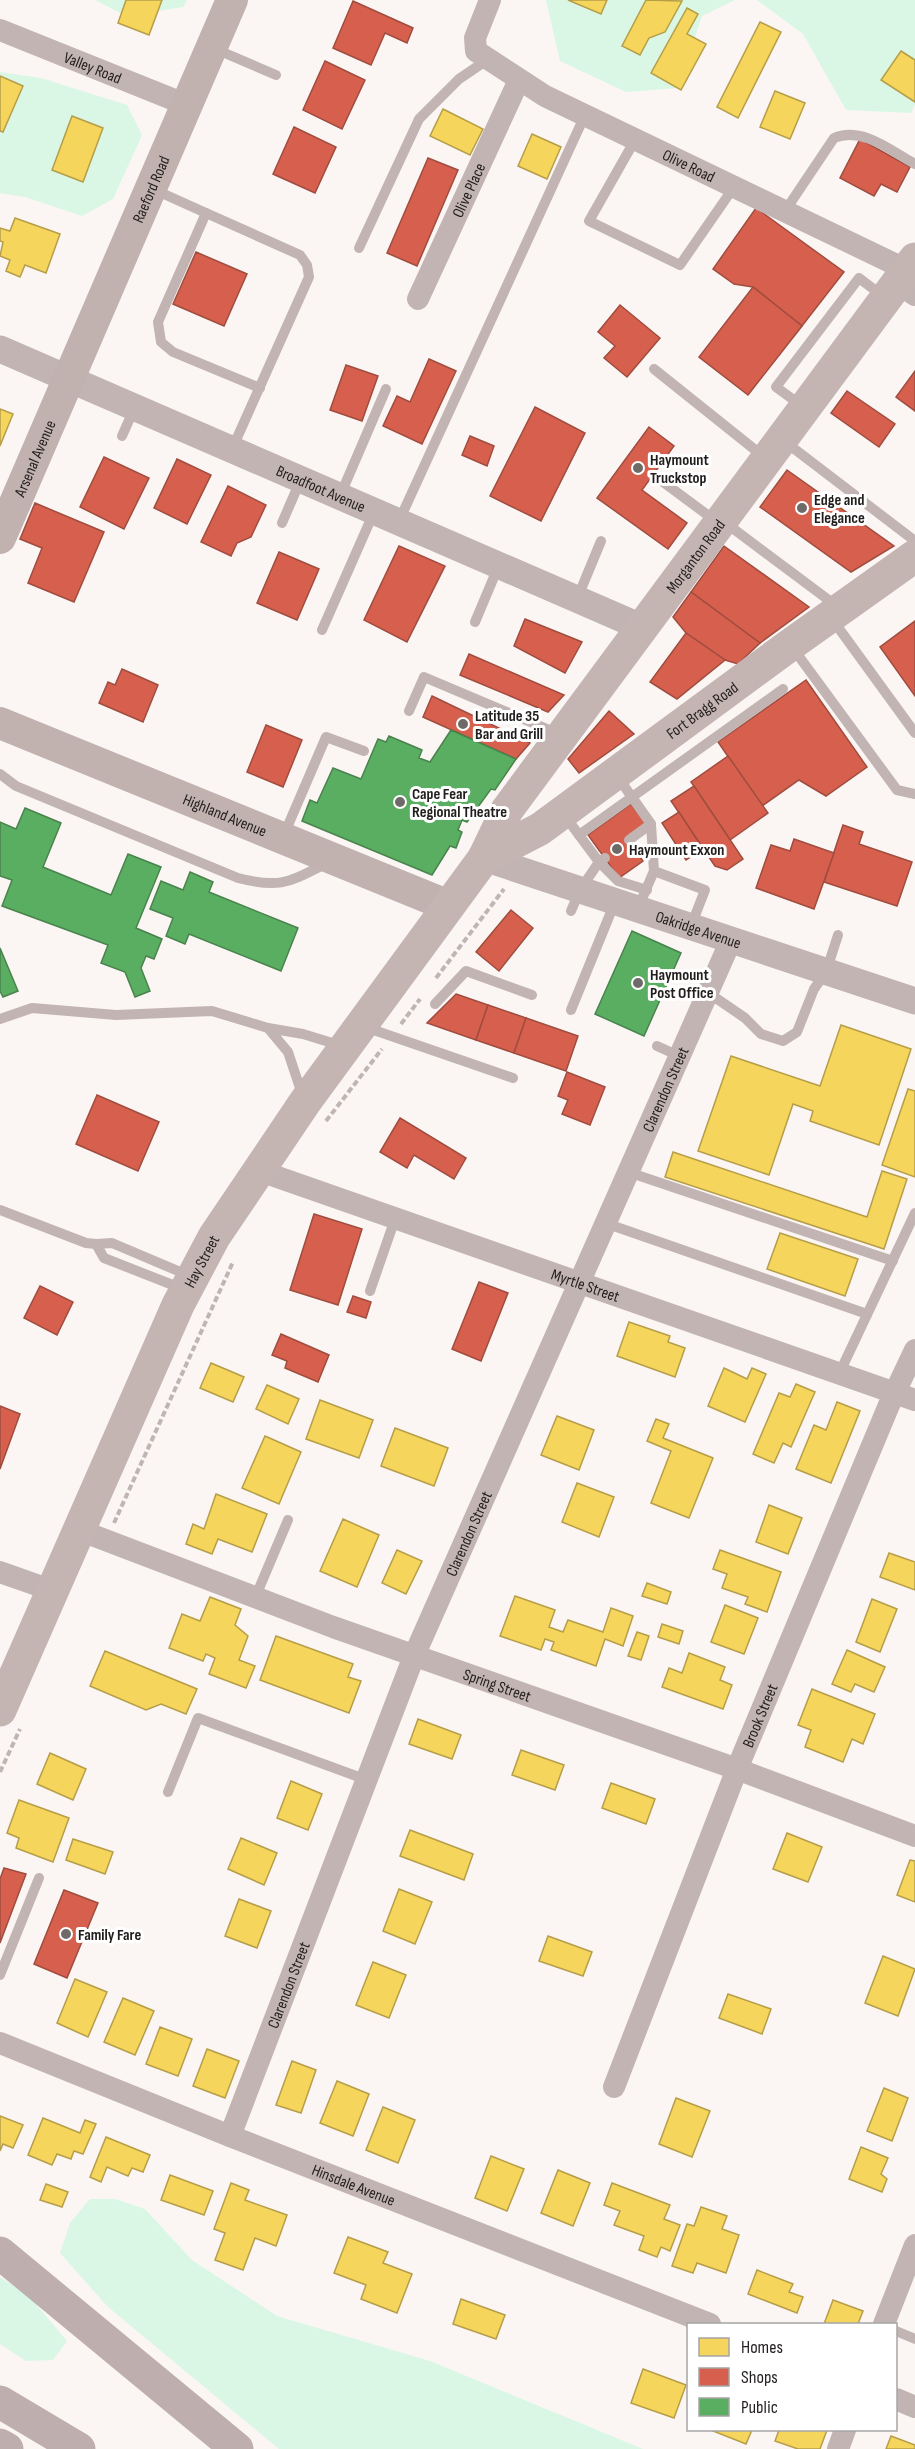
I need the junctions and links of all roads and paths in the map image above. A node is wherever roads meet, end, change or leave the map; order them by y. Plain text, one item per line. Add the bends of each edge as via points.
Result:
1 (232, 0) edge
2 (489, 0) edge
3 (0, 30) edge
4 (212, 48) junction
5 (481, 55) junction
6 (276, 75) dead end
7 (519, 80) junction
8 (187, 105) junction
9 (585, 115) junction
10 (635, 140) junction
11 (915, 164) edge
12 (734, 187) junction
13 (151, 188) junction
14 (785, 211) junction
15 (206, 213) junction
16 (359, 248) dead end
17 (904, 281) edge
18 (418, 299) dead end
19 (0, 349) edge
20 (654, 369) dead end
21 (69, 378) junction
22 (260, 388) junction
23 (386, 389) dead end
24 (136, 407) junction
25 (122, 436) dead end
26 (232, 449) junction
27 (774, 449) junction
28 (301, 479) junction
29 (659, 479) dead end
30 (340, 496) junction
31 (386, 516) junction
32 (720, 521) junction
33 (282, 523) dead end
34 (0, 538) edge
35 (601, 541) dead end
36 (913, 557) edge
37 (499, 565) junction
38 (577, 599) junction
39 (835, 613) junction
40 (475, 622) dead end
41 (641, 627) junction
42 (322, 630) dead end
43 (790, 645) junction
44 (783, 689) dead end
45 (409, 711) dead end
46 (0, 723) edge
47 (915, 733) edge
48 (562, 735) junction
49 (364, 751) dead end
50 (0, 774) edge
51 (531, 778) junction
52 (623, 785) junction
53 (915, 794) edge
54 (569, 819) junction
55 (651, 825) junction
56 (283, 838) junction
57 (629, 840) dead end
58 (484, 858) junction
59 (335, 859) junction
60 (602, 860) junction
61 (518, 870) junction
62 (654, 872) junction
63 (633, 900) junction
64 (576, 901) junction
65 (449, 906) junction
66 (691, 927) junction
67 (838, 934) dead end
68 (730, 940) junction
69 (826, 972) junction
70 (434, 981) dead end
71 (427, 990) dead end
72 (707, 992) junction
73 (532, 995) dead end
74 (915, 1001) edge
75 (435, 1004) dead end
76 (571, 1010) dead end
77 (0, 1019) edge
78 (268, 1028) junction
79 (353, 1036) junction
80 (392, 1036) junction
81 (657, 1046) dead end
82 (680, 1056) junction
83 (513, 1078) dead end
84 (314, 1114) junction
85 (257, 1170) junction
86 (628, 1172) junction
87 (0, 1210) edge
88 (915, 1213) edge
89 (395, 1219) junction
90 (605, 1222) junction
91 (96, 1244) junction
92 (235, 1257) dead end
93 (893, 1261) junction
94 (579, 1283) junction
95 (189, 1284) junction
96 (370, 1291) dead end
97 (867, 1314) junction
98 (915, 1350) edge
99 (839, 1374) junction
100 (905, 1397) edge
101 (288, 1520) dead end
102 (93, 1536) junction
103 (0, 1572) edge
104 (51, 1590) junction
105 (255, 1598) junction
106 (414, 1656) junction
107 (12, 1715) edge
108 (737, 1769) junction
109 (0, 1772) edge
110 (367, 1780) junction
111 (168, 1792) dead end
112 (915, 1836) edge
113 (39, 1878) dead end
114 (0, 1975) edge
115 (0, 2043) edge
116 (614, 2087) dead end
117 (230, 2136) junction
118 (915, 2245) edge
119 (0, 2253) edge
120 (705, 2323) edge
121 (885, 2323) edge
122 (897, 2331) edge
123 (915, 2339) edge
124 (897, 2399) edge
125 (0, 2402) edge
126 (915, 2407) edge
127 (845, 2431) edge
128 (0, 2445) edge
129 (7, 2449) edge
130 (79, 2449) edge
131 (237, 2449) edge
132 (838, 2449) edge

1 - 4 main road, Raeford Road
2 - 5 street via 475,38
3 - 8 street, Valley Road
4 - 6 lane
4 - 8 main road, Raeford Road
5 - 7 street, Olive Road
5 - 16 lane via 419,119
7 - 9 street, Olive Road
7 - 18 street, Olive Place
8 - 13 main road, Raeford Road
9 - 10 street, Olive Road
9 - 31 lane
10 - 12 street, Olive Road
10 - 12 lane via 589,221 633,243 680,265
11 - 14 lane via 861,135 846,133 834,138
12 - 14 street, Olive Road
13 - 15 lane
13 - 21 main road, Raeford Road
14 - 17 street, Olive Road
15 - 22 lane via 300,255 307,265 309,277
15 - 22 lane via 158,322 161,342 173,352
17 - 27 main road, Morganton Road
19 - 21 street, Broadfoot Avenue
20 - 27 lane
21 - 24 street, Broadfoot Avenue
21 - 34 main road, Arsenal Avenue
22 - 26 lane
23 - 30 lane
24 - 25 lane
24 - 26 street, Broadfoot Avenue
26 - 28 street, Broadfoot Avenue
27 - 32 main road, Morganton Road
27 - 36 lane
28 - 30 street, Broadfoot Avenue
28 - 33 lane
29 - 32 lane
30 - 31 street, Broadfoot Avenue
31 - 37 street, Broadfoot Avenue
31 - 42 lane
32 - 39 lane
32 - 41 main road, Morganton Road
35 - 38 lane
36 - 39 main road, Fort Bragg Road
37 - 38 street, Broadfoot Avenue
37 - 40 lane
38 - 41 street, Broadfoot Avenue
39 - 43 main road, Fort Bragg Road
39 - 47 lane
41 - 48 main road, Morganton Road
43 - 52 main road, Fort Bragg Road
43 - 53 lane via 897,790
44 - 52 lane
45 - 48 lane via 424,677
46 - 56 main road, Highland Avenue
48 - 51 main road, Morganton Road
49 - 56 lane via 326,737
50 - 59 lane via 15,786 238,879 262,884 288,882
51 - 54 main road
51 - 58 main road, Morganton Road via 507,810
52 - 54 main road, Fort Bragg Road
52 - 55 lane
54 - 58 main road, Fort Bragg Road via 540,828
54 - 60 lane
55 - 57 lane
55 - 62 lane
56 - 59 main road, Highland Avenue
58 - 61 street, Oakridge Avenue
58 - 65 main road, Hay Street
59 - 65 main road, Highland Avenue
60 - 63 lane
60 - 64 lane
61 - 64 street, Oakridge Avenue
61 - 70 path
62 - 63 lane
62 - 66 lane via 705,890
63 - 64 street, Oakridge Avenue
63 - 66 street, Oakridge Avenue
63 - 76 lane
65 - 79 main road, Hay Street
66 - 68 street, Oakridge Avenue
67 - 69 lane
68 - 69 street, Oakridge Avenue
68 - 72 street, Clarendon Street
69 - 72 lane via 814,989 797,1032 783,1041 761,1034 746,1018
69 - 74 street, Oakridge Avenue
71 - 80 path
72 - 82 street, Clarendon Street
73 - 75 lane via 466,971
77 - 78 lane via 32,1008 116,1015 212,1011
78 - 79 lane
78 - 84 lane via 288,1052
79 - 80 lane
79 - 84 main road, Hay Street
80 - 83 lane
80 - 84 path
81 - 82 lane
82 - 86 street, Clarendon Street
84 - 85 main road, Hay Street
85 - 89 street, Myrtle Street
85 - 95 main road, Hay Street
86 - 90 street, Clarendon Street
86 - 93 lane
87 - 91 lane
88 - 93 lane
89 - 94 street, Myrtle Street
89 - 96 lane
90 - 94 street, Clarendon Street
90 - 97 lane
91 - 95 lane via 112,1243
91 - 95 lane via 104,1258
92 - 102 path
93 - 97 lane
94 - 99 street, Myrtle Street
94 - 106 street, Clarendon Street
95 - 102 main road, Hay Street
97 - 99 lane
98 - 100 street, Brook Street
99 - 100 street, Myrtle Street
100 - 108 street, Brook Street via 889,1405
101 - 105 lane
102 - 104 main road, Hay Street
102 - 105 street, Spring Street
103 - 104 street
104 - 107 main road, Hay Street
105 - 106 street, Spring Street
106 - 108 street, Spring Street
106 - 110 street, Clarendon Street
107 - 109 path
108 - 112 street, Spring Street
108 - 116 street, Brook Street
110 - 111 lane via 198,1718
110 - 117 street, Clarendon Street
113 - 114 lane
115 - 117 street, Hinsdale Avenue
117 - 120 street, Hinsdale Avenue
118 - 121 street
119 - 131 highway
122 - 123 lane
124 - 126 street
125 - 130 highway
127 - 132 street
128 - 129 highway

